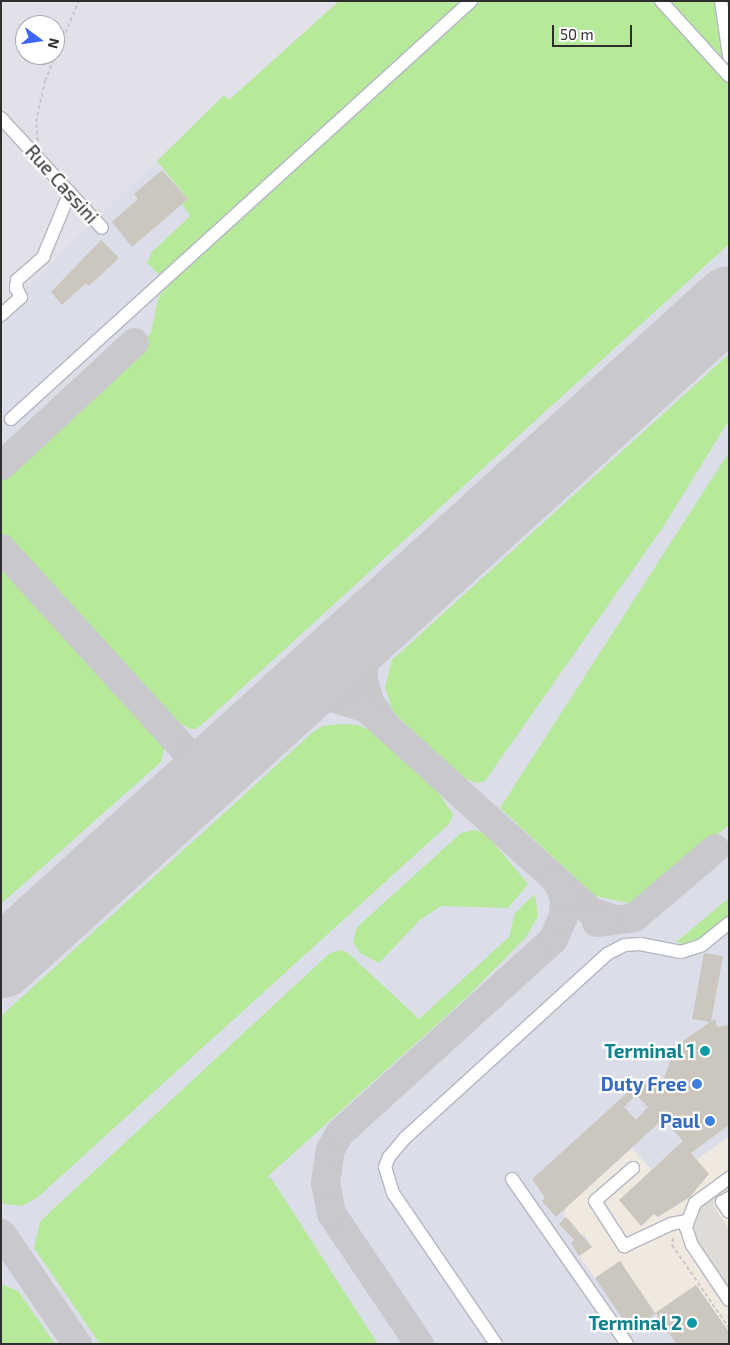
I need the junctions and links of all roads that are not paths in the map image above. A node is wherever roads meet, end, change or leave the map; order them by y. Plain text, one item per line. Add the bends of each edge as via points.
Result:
1 (471, 1) edge
2 (661, 1) edge
3 (721, 1) edge
4 (729, 56) edge
5 (729, 76) edge
6 (1, 118) edge
7 (70, 192) junction
8 (102, 228) dead end
9 (1, 315) edge
10 (11, 419) dead end
11 (729, 924) edge
12 (633, 1168) dead end
13 (729, 1178) edge
14 (512, 1179) dead end
15 (729, 1198) edge
16 (729, 1212) edge
17 (687, 1221) junction
18 (729, 1300) edge
19 (496, 1344) edge
20 (627, 1344) edge

1 - 10 lane
2 - 5 lane
3 - 4 lane
6 - 7 lane, Rue Cassini
7 - 8 lane, Rue Cassini
7 - 9 lane via 42,257 17,280 16,288 21,297
11 - 19 lane via 702,946 681,952 640,944 625,945 607,954 388,1157 385,1168 392,1192
12 - 17 lane via 595,1201 624,1246 671,1224
13 - 17 lane via 699,1199
14 - 20 lane
15 - 16 lane via 722,1202
17 - 18 lane via 692,1245

